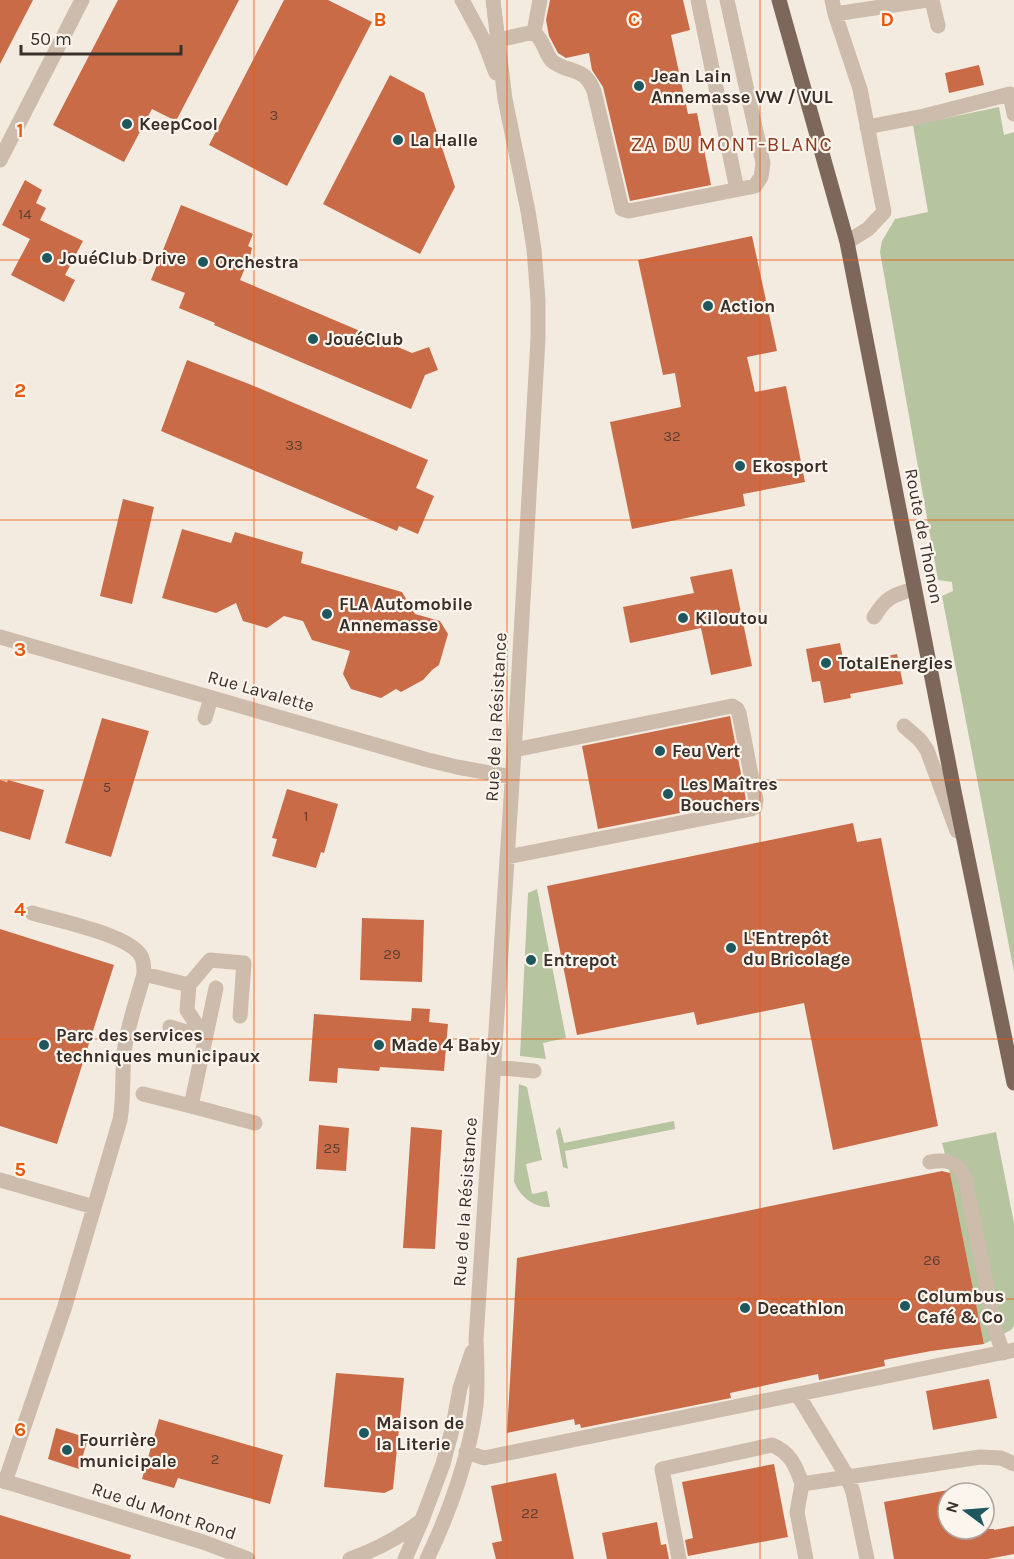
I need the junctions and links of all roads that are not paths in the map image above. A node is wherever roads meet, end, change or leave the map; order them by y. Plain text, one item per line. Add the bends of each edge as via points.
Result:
1 (82, 0) edge
2 (462, 0) edge
3 (493, 0) edge
4 (540, 0) edge
5 (698, 0) edge
6 (727, 0) edge
7 (779, 0) edge
8 (927, 0) edge
9 (932, 0) edge
10 (833, 4) edge
11 (938, 26) dead end
12 (534, 32) junction
13 (498, 40) junction
14 (505, 99) junction
15 (1014, 114) edge
16 (867, 127) junction
17 (0, 160) edge
18 (735, 190) junction
19 (847, 242) junction
20 (914, 589) junction
21 (874, 617) dead end
22 (0, 637) edge
23 (211, 698) junction
24 (205, 718) dead end
25 (904, 726) dead end
26 (514, 750) junction
27 (512, 777) junction
28 (507, 857) junction
29 (969, 861) junction
30 (32, 913) dead end
31 (144, 975) junction
32 (189, 985) junction
33 (216, 988) dead end
34 (240, 1016) dead end
35 (170, 1027) dead end
36 (205, 1038) junction
37 (494, 1067) junction
38 (534, 1071) dead end
39 (1014, 1083) edge
40 (143, 1094) dead end
41 (190, 1106) junction
42 (255, 1123) dead end
43 (930, 1161) dead end
44 (0, 1180) edge
45 (94, 1207) junction
46 (476, 1340) junction
47 (1008, 1351) edge
48 (798, 1395) junction
49 (466, 1452) junction
50 (1014, 1464) edge
51 (847, 1476) junction
52 (2, 1481) edge
53 (802, 1484) junction
54 (422, 1520) junction
55 (248, 1559) edge
56 (350, 1559) edge
57 (405, 1559) edge
58 (427, 1559) edge
59 (679, 1559) edge
60 (806, 1559) edge
61 (867, 1559) edge

1 - 17 street
2 - 14 street, Rue de la Résistance via 483,39
3 - 13 street, Rue de la Résistance
4 - 12 street
5 - 18 street
6 - 18 street via 763,164 755,186
7 - 19 main road, Route de Thonon
8 - 10 street
9 - 11 street
10 - 16 street via 860,89
12 - 13 street
12 - 18 street via 551,61 589,79 622,208 629,211
13 - 14 street, Rue de la Résistance
14 - 26 street, Rue de la Résistance via 530,220 538,300
15 - 16 street via 1010,94
16 - 19 street via 884,212 868,229
19 - 20 main road, Route de Thonon
20 - 21 street via 890,597
20 - 29 main road, Route de Thonon
22 - 23 street, Rue Lavalette
23 - 24 street
23 - 27 street, Rue Lavalette via 428,760
25 - 29 street via 927,750
26 - 27 street, Rue de la Résistance
26 - 28 street via 732,706 739,713 756,800 751,809
27 - 28 street, Rue de la Résistance
28 - 37 street, Rue de la Résistance
29 - 39 main road, Route de Thonon
30 - 31 street via 126,943 141,956
31 - 32 street
31 - 45 street via 125,1046 120,1120
32 - 34 street via 210,960 244,963
32 - 36 street via 187,1010
33 - 36 street
35 - 36 street
36 - 41 street
37 - 38 street
37 - 46 street, Rue de la Résistance
40 - 41 street
41 - 42 street
43 - 47 street via 951,1162 965,1178 996,1332
44 - 45 street
45 - 52 street via 64,1309
46 - 49 street, Rue de la Résistance via 476,1404
46 - 54 street, Rue de la Résistance via 460,1388 443,1464
47 - 48 street
48 - 49 street via 484,1458
48 - 51 street
49 - 58 street, Rue de la Résistance
50 - 51 street via 1001,1458 980,1457
51 - 53 street
51 - 61 street
52 - 55 street, Rue du Mont Rond
53 - 59 street via 788,1455 772,1445 662,1469
53 - 60 street via 797,1512
54 - 56 street via 380,1547
54 - 57 street, Rue de la Résistance

